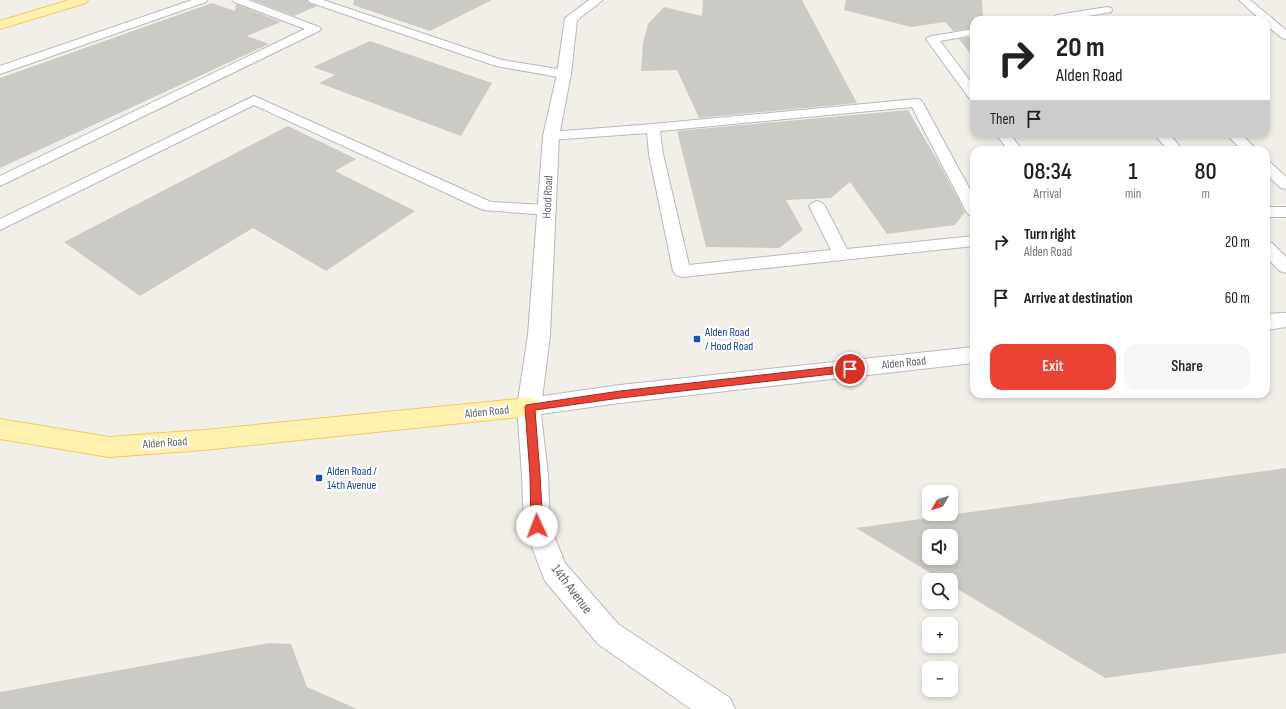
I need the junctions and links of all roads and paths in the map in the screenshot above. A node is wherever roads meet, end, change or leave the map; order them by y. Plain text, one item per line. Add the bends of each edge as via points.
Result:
1 (82, 0) edge
2 (202, 0) edge
3 (238, 0) edge
4 (312, 0) edge
5 (597, 0) edge
6 (1244, 0) edge
7 (1109, 5) edge
8 (1069, 16) edge
9 (1115, 16) edge
10 (1263, 16) edge
11 (1270, 22) edge
12 (0, 25) edge
13 (970, 33) edge
14 (1286, 36) edge
15 (0, 70) edge
16 (564, 74) junction
17 (970, 90) edge
18 (653, 128) junction
19 (551, 136) junction
20 (1165, 138) edge
21 (1237, 138) edge
22 (1172, 146) edge
23 (1246, 146) edge
24 (1270, 170) edge
25 (0, 182) edge
26 (1286, 185) edge
27 (970, 204) edge
28 (817, 206) dead end
29 (548, 210) junction
30 (1270, 212) edge
31 (1286, 212) edge
32 (0, 225) edge
33 (970, 241) edge
34 (1270, 251) edge
35 (841, 254) junction
36 (1286, 267) edge
37 (1286, 320) edge
38 (1270, 322) edge
39 (970, 355) edge
40 (529, 407) junction
41 (0, 429) edge
42 (719, 709) edge

1 - 12 main road
2 - 15 lane
3 - 25 lane via 315,29
4 - 16 lane via 500,63
5 - 16 street, Hood Road via 572,18
6 - 10 lane
7 - 8 lane
7 - 9 lane
11 - 14 lane
13 - 17 lane via 932,39
16 - 19 street, Hood Road
18 - 19 lane
18 - 27 lane via 916,103
18 - 35 lane via 656,154 682,271
19 - 29 street, Hood Road
20 - 22 lane
21 - 23 lane
24 - 26 lane
28 - 35 lane
29 - 32 lane via 488,207 254,100
29 - 40 street, Hood Road via 539,335
30 - 31 lane
33 - 35 lane
34 - 36 lane
37 - 38 street
39 - 40 street, Alden Road via 620,394
40 - 41 main road, Alden Road via 204,440 109,447
40 - 42 street, 14th Avenue via 537,526 555,572 608,634

